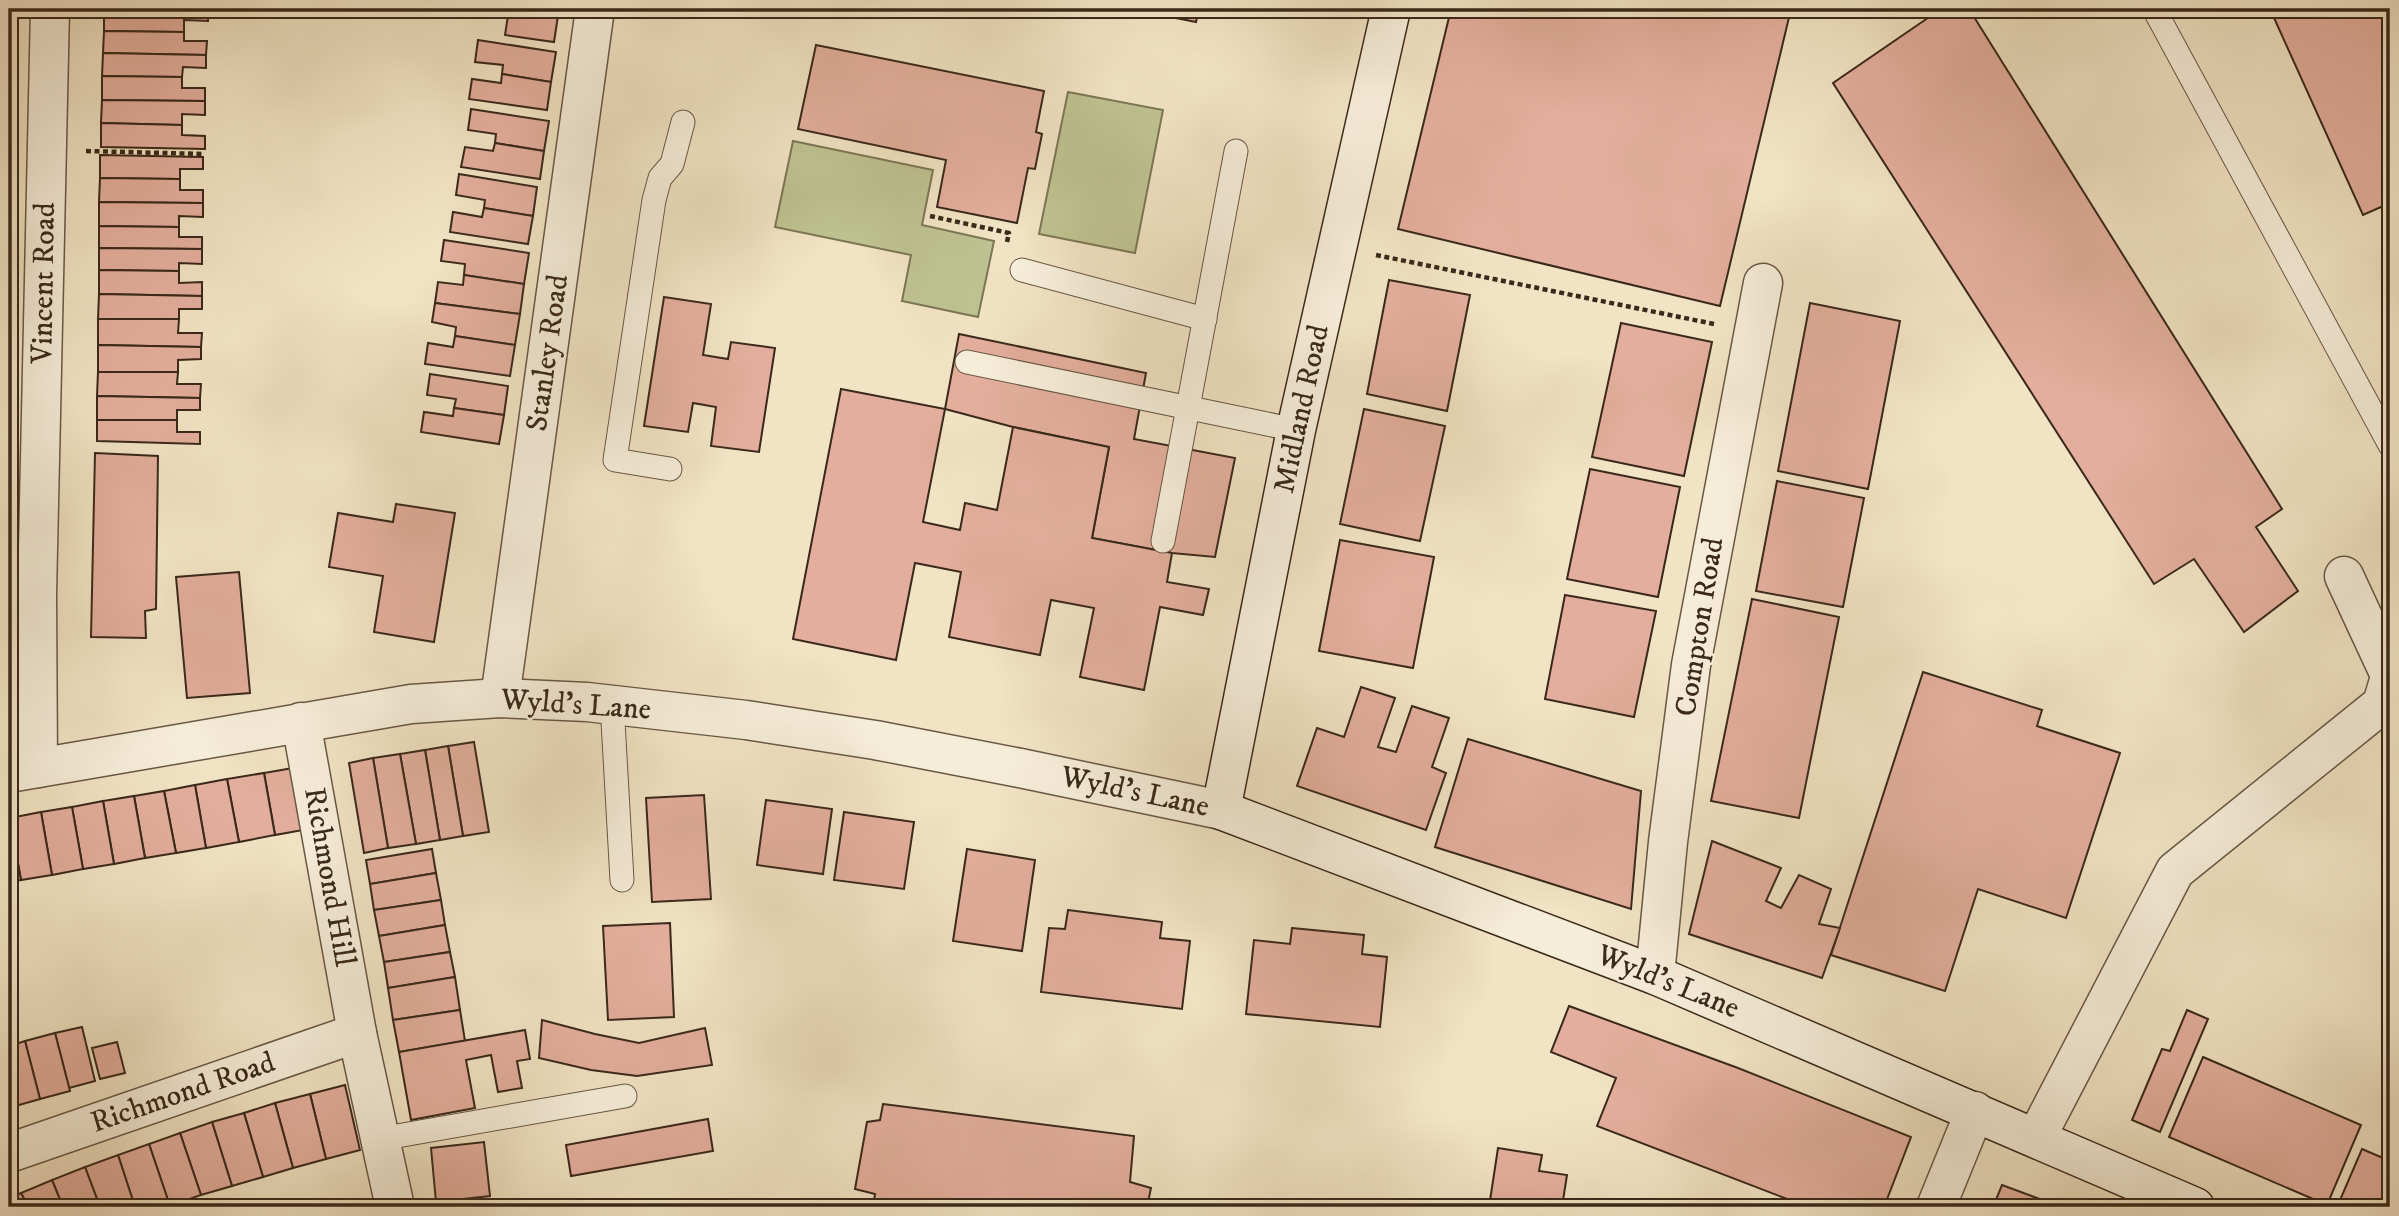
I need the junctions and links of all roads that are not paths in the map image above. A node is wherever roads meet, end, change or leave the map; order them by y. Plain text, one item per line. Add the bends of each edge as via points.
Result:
1 (50, 9) edge
2 (595, 9) edge
3 (1391, 9) edge
4 (2154, 9) edge
5 (683, 122) dead end
6 (1236, 151) dead end
7 (1022, 270) road end
8 (1763, 283) dead end
9 (1205, 319) junction
10 (967, 362) dead end
11 (1188, 408) junction
12 (1296, 430) junction
13 (2390, 445) edge
14 (670, 469) dead end
15 (1163, 541) dead end
16 (2344, 576) dead end
17 (2390, 676) edge
18 (500, 698) junction
19 (612, 704) junction
20 (301, 722) junction
21 (23, 770) edge
22 (1221, 810) junction
23 (622, 880) dead end
24 (1655, 975) junction
25 (357, 1033) junction
26 (625, 1096) dead end
27 (1975, 1111) junction
28 (2036, 1138) junction
29 (380, 1139) junction
30 (9, 1153) edge
31 (395, 1207) edge
32 (1936, 1207) edge
33 (2195, 1207) edge

1 - 21 street, Vincent Road via 37,594
2 - 18 street, Stanley Road
3 - 12 street, Midland Road
4 - 13 lane
5 - 14 lane via 672,163 660,178 654,200 615,460
6 - 9 lane
7 - 9 lane
8 - 24 street, Compton Road via 1691,665
9 - 11 lane
10 - 11 lane
11 - 12 lane
11 - 15 lane
12 - 22 street, Midland Road
16 - 17 street
17 - 28 street via 2382,704 2175,871
18 - 19 street, Wyld's Lane
18 - 20 street, Wyld's Lane via 411,704
19 - 22 street, Wyld's Lane via 876,740
19 - 23 lane
20 - 21 street, Wyld's Lane
20 - 25 street, Richmond Hill
22 - 24 street, Wyld's Lane
24 - 27 street, Wyld's Lane
25 - 29 street, Richmond Hill
25 - 30 street, Richmond Road
26 - 29 lane
27 - 28 street, Wyld's Lane
27 - 32 street
28 - 33 street, Wyld's Lane
29 - 31 street, Richmond Hill

